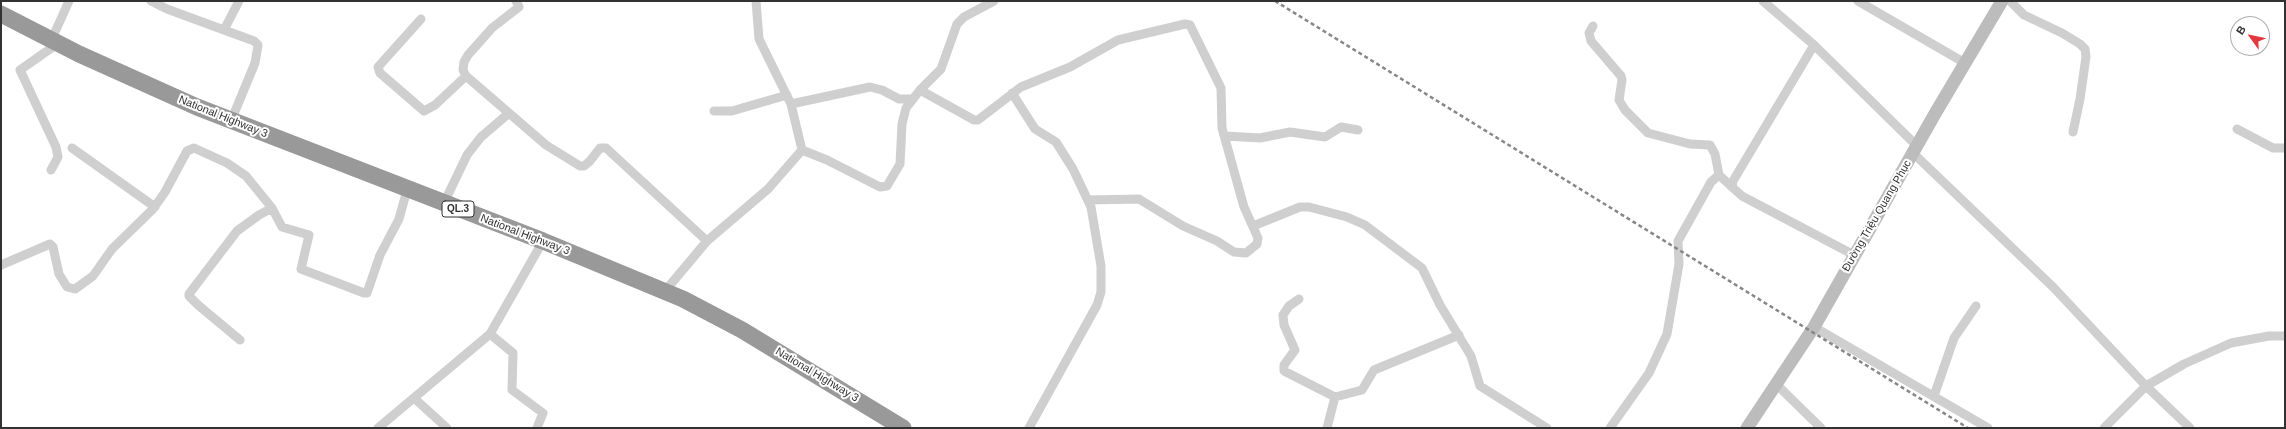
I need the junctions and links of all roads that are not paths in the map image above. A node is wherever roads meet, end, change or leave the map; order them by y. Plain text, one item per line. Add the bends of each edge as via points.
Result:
1 (69, 1) edge
2 (151, 1) edge
3 (239, 1) edge
4 (516, 1) edge
5 (756, 1) edge
6 (994, 1) edge
7 (1763, 1) edge
8 (1858, 1) edge
9 (2002, 1) edge
10 (2010, 1) edge
11 (1, 14) edge
12 (421, 19) dead end
13 (1593, 26) dead end
14 (224, 30) junction
15 (54, 42) junction
16 (1814, 44) junction
17 (1965, 63) junction
18 (466, 76) junction
19 (920, 90) junction
20 (1012, 93) junction
21 (787, 94) junction
22 (912, 99) junction
23 (791, 104) junction
24 (714, 111) dead end
25 (509, 113) junction
26 (231, 121) junction
27 (2237, 129) dead end
28 (1358, 130) dead end
29 (2073, 132) dead end
30 (1224, 136) junction
31 (72, 148) dead end
32 (2285, 148) edge
33 (1915, 149) junction
34 (802, 150) junction
35 (51, 170) dead end
36 (1719, 175) junction
37 (1732, 187) junction
38 (407, 190) junction
39 (1088, 200) junction
40 (444, 203) junction
41 (154, 207) junction
42 (272, 208) junction
43 (1253, 226) junction
44 (543, 241) junction
45 (707, 241) junction
46 (1854, 255) junction
47 (1, 265) edge
48 (665, 291) junction
49 (1299, 299) dead end
50 (1976, 306) dead end
51 (1814, 327) junction
52 (490, 334) junction
53 (1459, 335) junction
54 (2285, 336) edge
55 (240, 340) dead end
56 (1776, 384) junction
57 (2146, 386) junction
58 (1934, 396) junction
59 (1335, 397) junction
60 (414, 398) junction
61 (893, 425) edge
62 (378, 428) edge
63 (447, 428) edge
64 (537, 428) edge
65 (1029, 428) edge
66 (1327, 428) edge
67 (1547, 428) edge
68 (1610, 428) edge
69 (1748, 428) edge
70 (1821, 428) edge
71 (1988, 428) edge
72 (2104, 428) edge
73 (2190, 428) edge

1 - 15 street
2 - 14 street
3 - 14 street
4 - 18 street via 519,7 492,28 468,55 463,70
5 - 21 street via 759,39
6 - 19 street via 964,17 957,24 941,69
7 - 16 street
8 - 17 street
9 - 17 main road, Đường Triệu Quang Phục
10 - 29 street via 2024,15 2062,33 2085,49 2080,99
11 - 15 highway, National Highway 3 / QL.3
12 - 18 street via 378,67 380,73 424,111 435,106
13 - 36 street via 1589,33 1591,41 1621,76 1619,100 1625,110 1648,133 1690,144 1710,145 1715,154
14 - 26 street via 254,41 258,45 255,63
15 - 26 highway, National Highway 3 / QL.3
15 - 35 street via 20,70 56,147 58,157
16 - 33 street
16 - 37 street via 1733,181
17 - 33 main road, Đường Triệu Quang Phục
18 - 25 street
19 - 20 street via 978,120
19 - 22 street
20 - 30 street via 1030,82 1070,67 1122,39 1185,24 1193,28 1221,88 1221,121
20 - 39 street via 1035,129 1056,142 1070,163
21 - 23 street
21 - 24 street via 732,111
22 - 23 street via 899,99 870,87
22 - 34 street via 906,108 902,124 900,164 884,188
23 - 34 street
25 - 40 street via 481,137 467,155
25 - 45 street via 546,145 580,166 590,161 600,148 606,148
26 - 38 highway, National Highway 3 / QL.3
27 - 32 street via 2273,148
28 - 30 street via 1341,127 1325,137 1290,132 1260,138
30 - 43 street via 1244,207
31 - 41 street
33 - 46 main road, Đường Triệu Quang Phục
33 - 57 street via 2053,287
34 - 45 street via 768,188
36 - 37 street
36 - 68 street via 1712,182 1678,241 1679,264 1667,334 1646,378
37 - 46 street via 1742,196
38 - 40 highway, National Highway 3 / QL.3
38 - 42 street via 399,219 380,255 368,293 300,269 309,235 282,227
39 - 43 street via 1139,199 1183,226 1240,254 1252,250 1257,244 1258,238
39 - 65 street via 1101,266 1101,292 1091,318
40 - 44 highway, National Highway 3 / QL.3
41 - 42 street via 187,151 194,148 227,163 246,176
41 - 47 street via 112,249 94,276 75,289 68,287 59,274 50,244
42 - 55 street via 237,231 189,294 198,305
43 - 53 street via 1300,207 1356,220 1418,264
44 - 48 highway, National Highway 3 / QL.3
44 - 52 street
45 - 48 street
46 - 51 main road, Đường Triệu Quang Phục
48 - 61 highway, National Highway 3 / QL.3 via 742,330
49 - 59 street via 1289,306 1284,315 1284,325 1295,350 1284,365 1284,371
50 - 58 street via 1954,338
51 - 56 main road, Đường Triệu Quang Phục
51 - 58 street
52 - 60 street
52 - 64 street via 513,353 512,390 543,413
53 - 59 street via 1378,367 1370,374 1362,390
53 - 67 street via 1474,362 1480,386
54 - 57 street via 2269,336 2231,343 2184,364
56 - 69 main road, Đường Triệu Quang Phục
56 - 70 street
57 - 72 street
57 - 73 street
58 - 71 street
59 - 66 street
60 - 62 street
60 - 63 street

